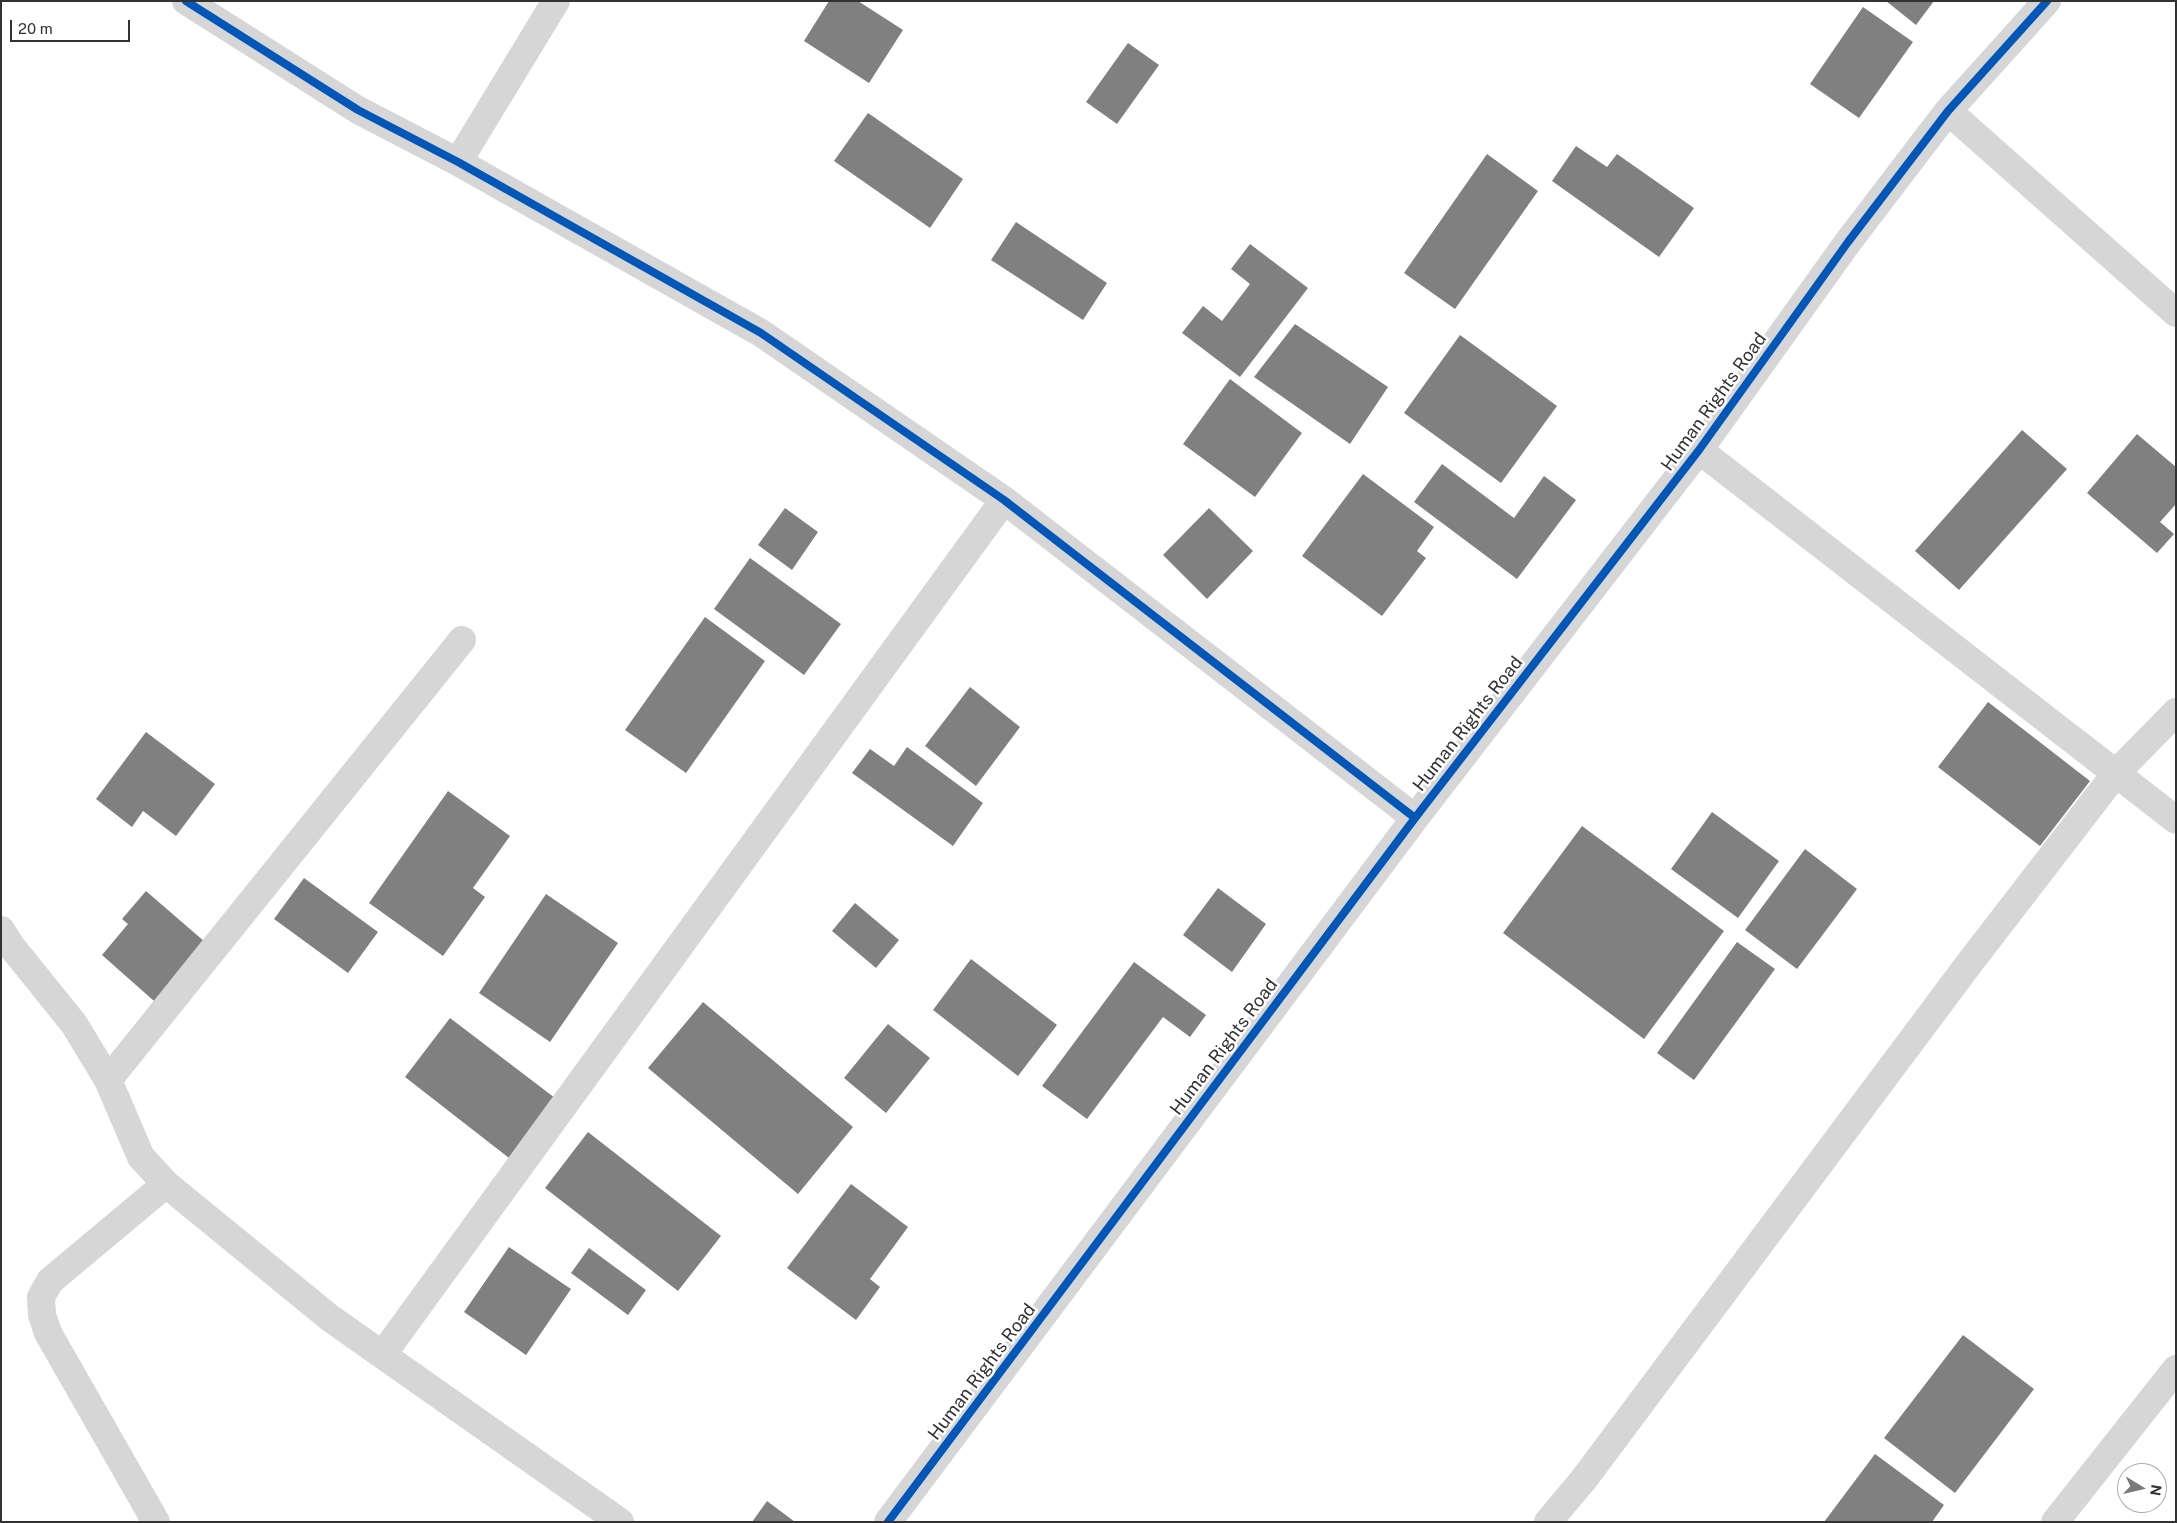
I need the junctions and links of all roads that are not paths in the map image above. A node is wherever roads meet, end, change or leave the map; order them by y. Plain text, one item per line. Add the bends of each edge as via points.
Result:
1 (186, 1) edge
2 (556, 1) edge
3 (2047, 1) edge
4 (1948, 112) junction
5 (458, 162) junction
6 (2176, 313) edge
7 (1700, 450) junction
8 (1004, 500) junction
9 (462, 640) dead end
10 (2176, 712) edge
11 (2116, 773) junction
12 (1414, 818) junction
13 (2176, 820) edge
14 (1, 930) edge
15 (108, 1080) junction
16 (166, 1184) junction
17 (383, 1354) junction
18 (2176, 1369) edge
19 (156, 1522) edge
20 (620, 1522) edge
21 (888, 1522) edge
22 (1548, 1522) edge
23 (2055, 1522) edge

1 - 5 street via 358,110
2 - 5 street
3 - 4 street, Human Rights Road
4 - 6 street
4 - 7 street, Human Rights Road via 1848,242
5 - 8 street via 761,333
7 - 11 street
7 - 12 street, Human Rights Road
8 - 12 street
8 - 17 street
9 - 15 street
10 - 11 street
11 - 13 street
11 - 22 street
12 - 21 street, Human Rights Road
14 - 15 street via 74,1024
15 - 16 street via 141,1158
16 - 17 street via 330,1318
16 - 19 street via 50,1280 41,1297 48,1333
17 - 20 street
18 - 23 street

